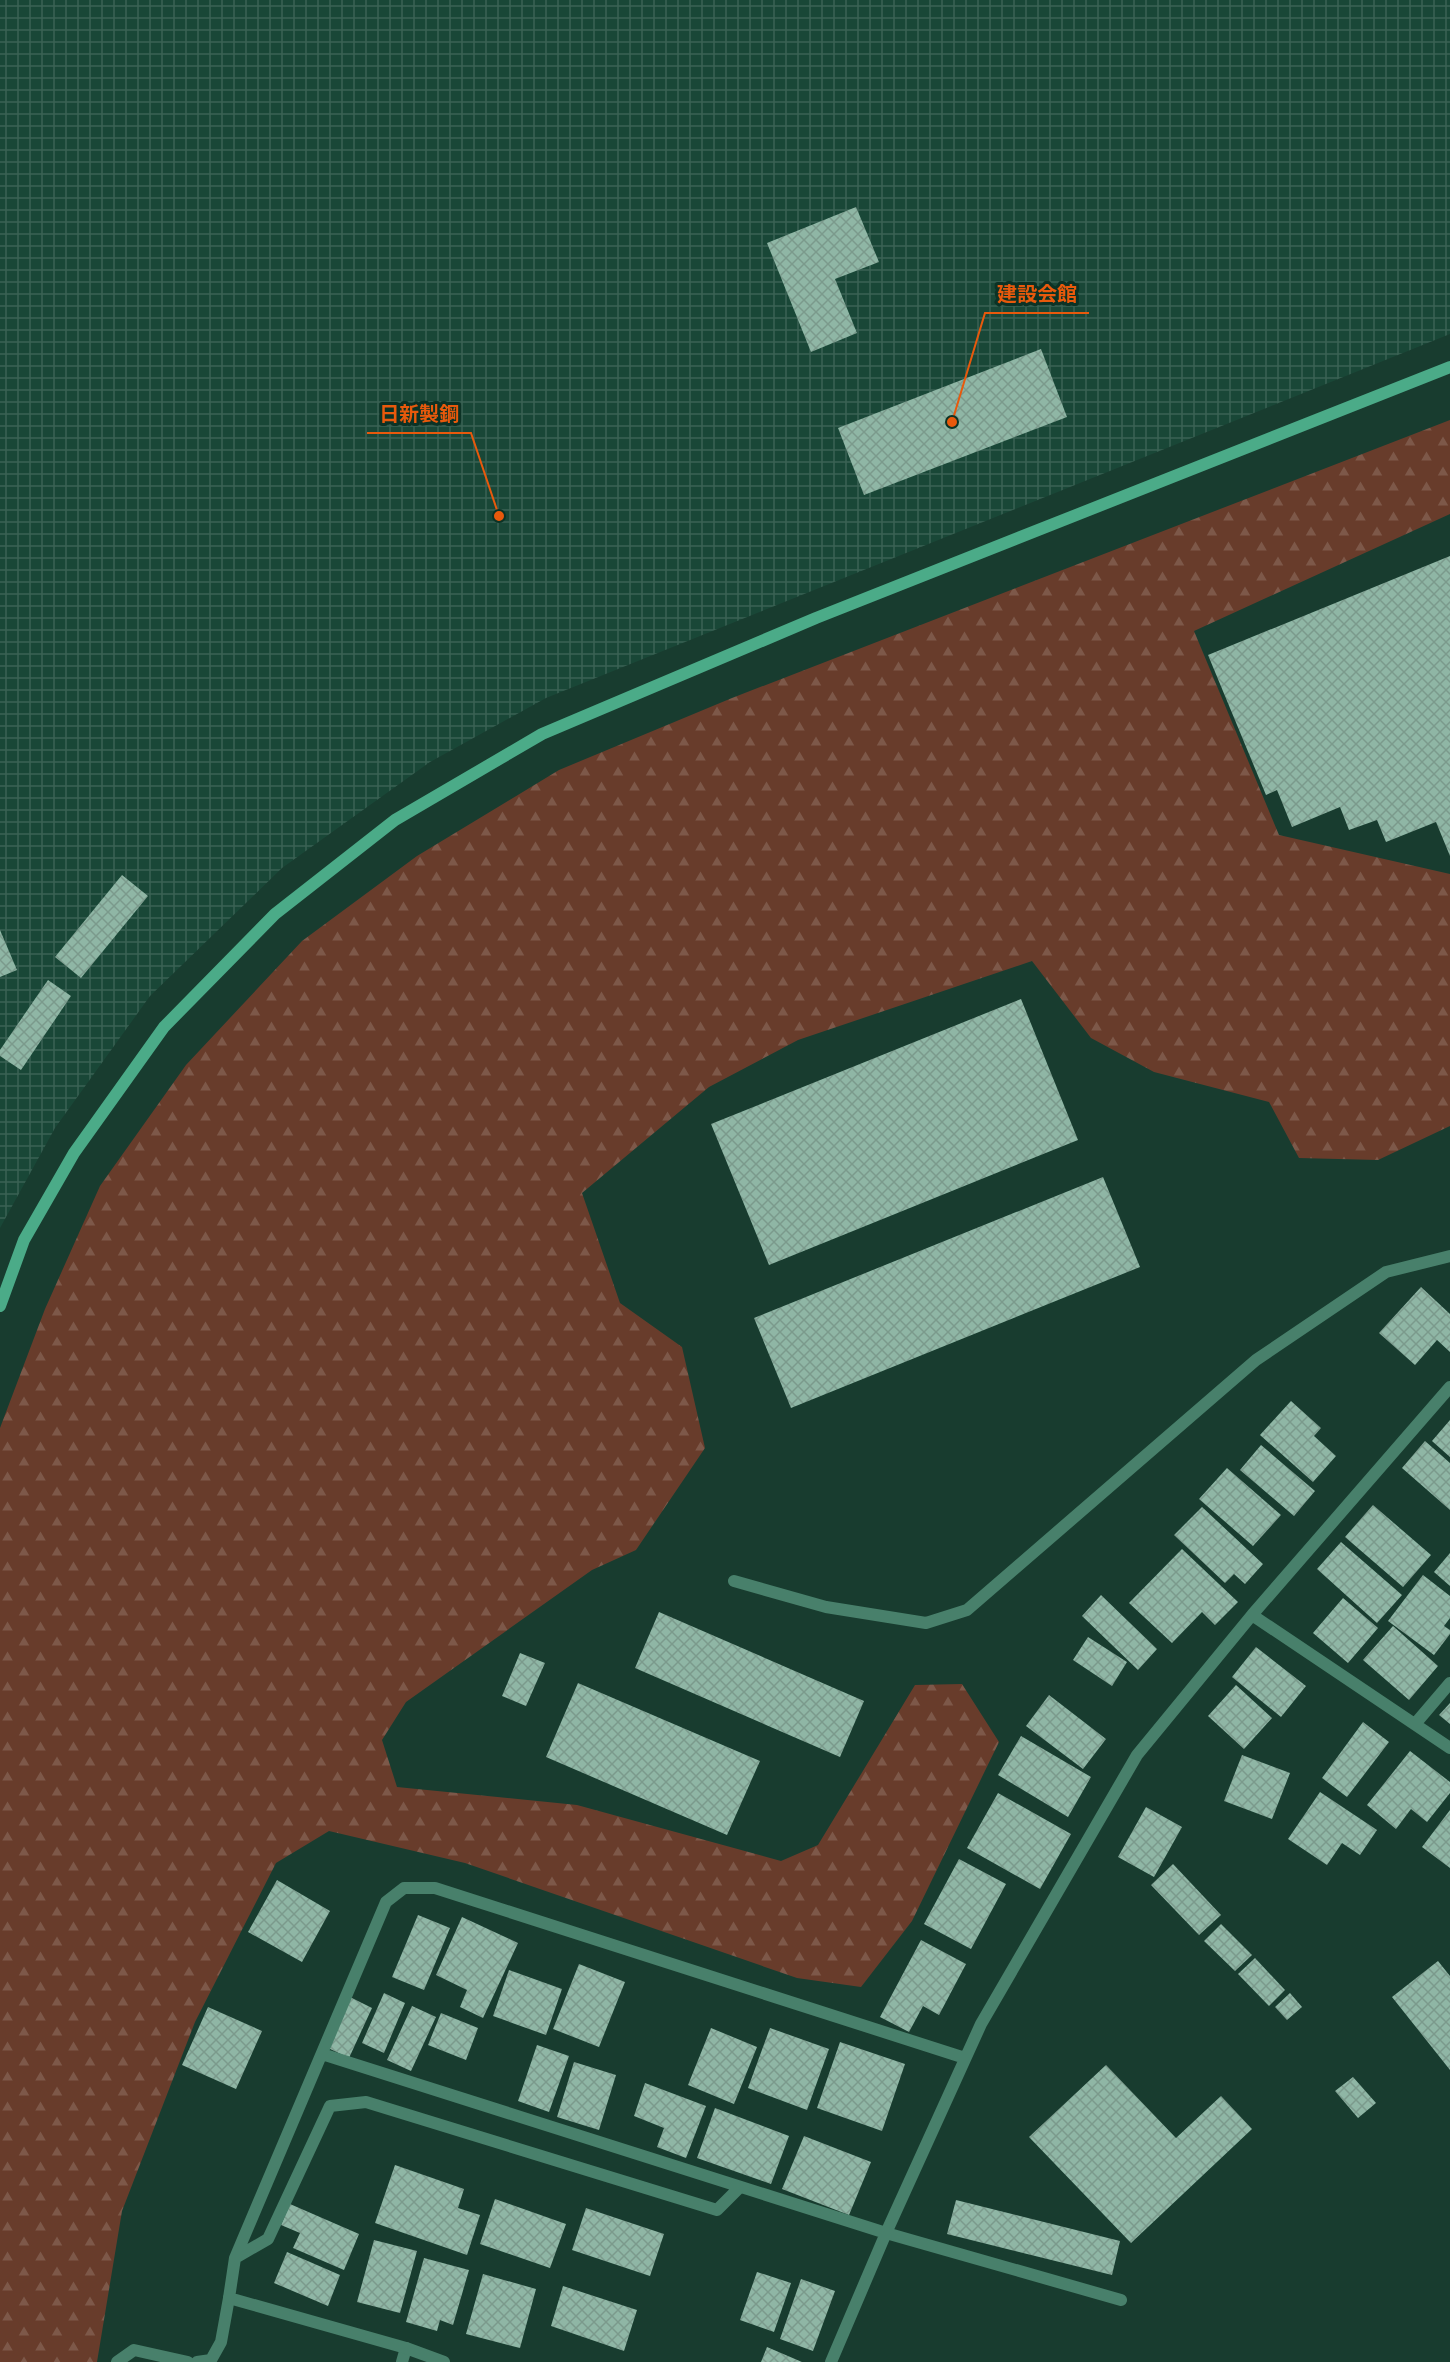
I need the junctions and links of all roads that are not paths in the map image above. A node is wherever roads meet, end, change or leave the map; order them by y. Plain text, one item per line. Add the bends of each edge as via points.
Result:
1 (1450, 367) edge
2 (1450, 1256) edge
3 (0, 1306) edge
4 (1450, 1387) edge
5 (735, 1581) dead end
6 (1252, 1615) junction
7 (1450, 1683) edge
8 (1415, 1724) junction
9 (1450, 1748) edge
10 (322, 2054) junction
11 (965, 2058) junction
12 (740, 2187) junction
13 (886, 2233) junction
14 (235, 2258) junction
15 (229, 2298) junction
16 (1121, 2300) dead end
17 (406, 2348) junction
18 (117, 2362) edge
19 (188, 2362) edge
20 (197, 2362) edge
21 (402, 2362) edge
22 (444, 2362) edge
23 (831, 2362) edge

1 - 3 street via 816,618 543,734 395,820 275,915 164,1027 74,1153 24,1240
2 - 5 street via 1386,1272 1256,1360 967,1610 926,1623 826,1607
4 - 6 street
6 - 8 street
6 - 11 street via 1137,1755
7 - 8 street
8 - 9 street
10 - 11 street via 386,1902 404,1888 435,1888
10 - 12 street
10 - 14 street
11 - 13 street
12 - 13 street
12 - 14 street via 717,2210 366,2102 330,2106 268,2239
13 - 16 street
13 - 23 street
14 - 15 street
15 - 17 street
15 - 20 street via 221,2342 211,2360
17 - 21 street
17 - 22 street
18 - 19 street via 134,2350

